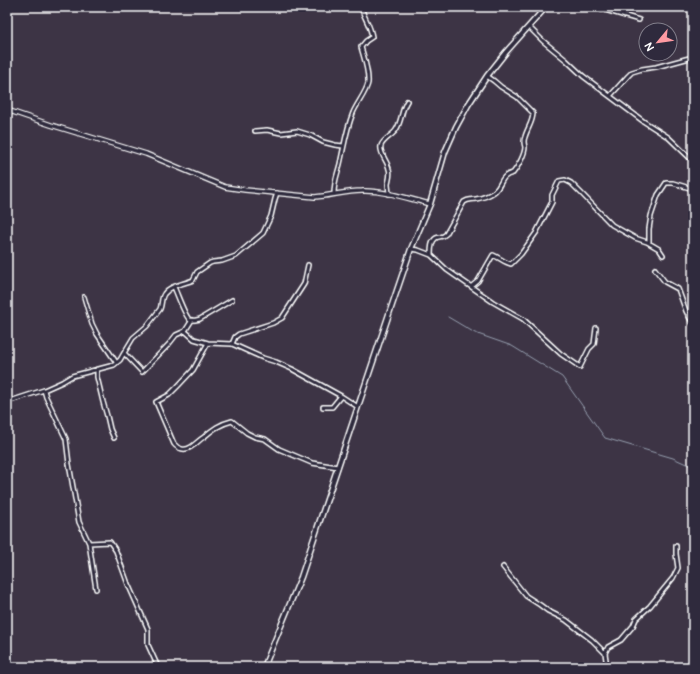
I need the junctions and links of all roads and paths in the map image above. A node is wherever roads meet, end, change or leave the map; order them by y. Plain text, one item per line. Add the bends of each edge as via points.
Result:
1 (361, 7) edge
2 (546, 7) edge
3 (595, 7) edge
4 (620, 7) edge
5 (617, 13) junction
6 (639, 20) dead end
7 (529, 27) junction
8 (693, 57) edge
9 (487, 76) junction
10 (610, 96) junction
11 (407, 101) dead end
12 (7, 110) edge
13 (256, 131) dead end
14 (343, 146) junction
15 (693, 161) edge
16 (693, 189) edge
17 (277, 193) junction
18 (334, 194) junction
19 (389, 194) junction
20 (430, 204) junction
21 (649, 243) junction
22 (411, 249) junction
23 (432, 255) junction
24 (663, 255) dead end
25 (308, 265) dead end
26 (655, 269) dead end
27 (472, 286) junction
28 (174, 287) junction
29 (84, 298) dead end
30 (232, 300) dead end
31 (192, 320) junction
32 (693, 324) edge
33 (596, 328) dead end
34 (185, 331) junction
35 (208, 343) junction
36 (232, 344) junction
37 (124, 353) junction
38 (116, 362) junction
39 (97, 369) junction
40 (44, 390) junction
41 (341, 396) junction
42 (7, 402) edge
43 (323, 407) dead end
44 (358, 407) junction
45 (114, 438) dead end
46 (338, 467) junction
47 (89, 543) junction
48 (676, 546) dead end
49 (503, 567) dead end
50 (96, 589) dead end
51 (606, 653) junction
52 (158, 667) edge
53 (264, 667) edge
54 (608, 667) edge

1 - 14 street via 372,36 360,47 368,84 353,113
2 - 7 main road
3 - 5 street
4 - 5 street
5 - 6 street
7 - 9 main road
7 - 10 street via 583,76
8 - 10 street via 632,72
9 - 20 main road via 456,127 445,152
9 - 23 street via 517,97 533,113 524,142 525,148 514,173 507,174 496,190 464,202 446,234 432,243
10 - 15 street via 668,137
11 - 19 street via 396,131 381,146 389,169
12 - 17 street via 146,154 225,187
13 - 14 street via 297,131 323,142
14 - 18 street
16 - 21 street via 666,183 658,195 651,216
17 - 18 street via 315,197
17 - 28 street via 263,234 236,256 210,263 197,272 193,280
18 - 19 street via 363,191
19 - 20 street
20 - 22 main road
21 - 24 street
21 - 27 street via 612,225 571,183 559,181 552,195 552,202 521,254 512,264 507,264 493,255 478,281
22 - 23 street
22 - 44 main road
23 - 27 street via 447,270
25 - 36 street via 304,284 282,318 239,334 234,337
26 - 32 street via 666,282 678,289
27 - 33 street via 493,302 523,319 561,354 580,367 594,344
28 - 31 street via 187,317
28 - 37 street via 167,290 162,297 160,309 147,326 133,338
29 - 38 street via 97,334
30 - 31 street
31 - 34 street
34 - 35 street via 194,339
34 - 37 street via 176,335 142,372
35 - 36 street
35 - 46 street via 193,370 169,395 156,402 178,448 190,448 222,424 232,421 247,434 265,439 279,449 312,463
36 - 41 street via 292,368
37 - 38 street
38 - 39 street
39 - 40 street via 72,376
39 - 45 street
40 - 42 street
40 - 47 street via 66,439 79,522
41 - 43 street via 332,407
41 - 44 street
44 - 46 main road
46 - 53 main road via 301,577
47 - 50 street
47 - 52 street via 110,542 116,551 148,629 148,645
48 - 51 street via 678,568 673,578 636,619 621,640 608,647
49 - 51 street via 526,596 566,620
51 - 54 street

